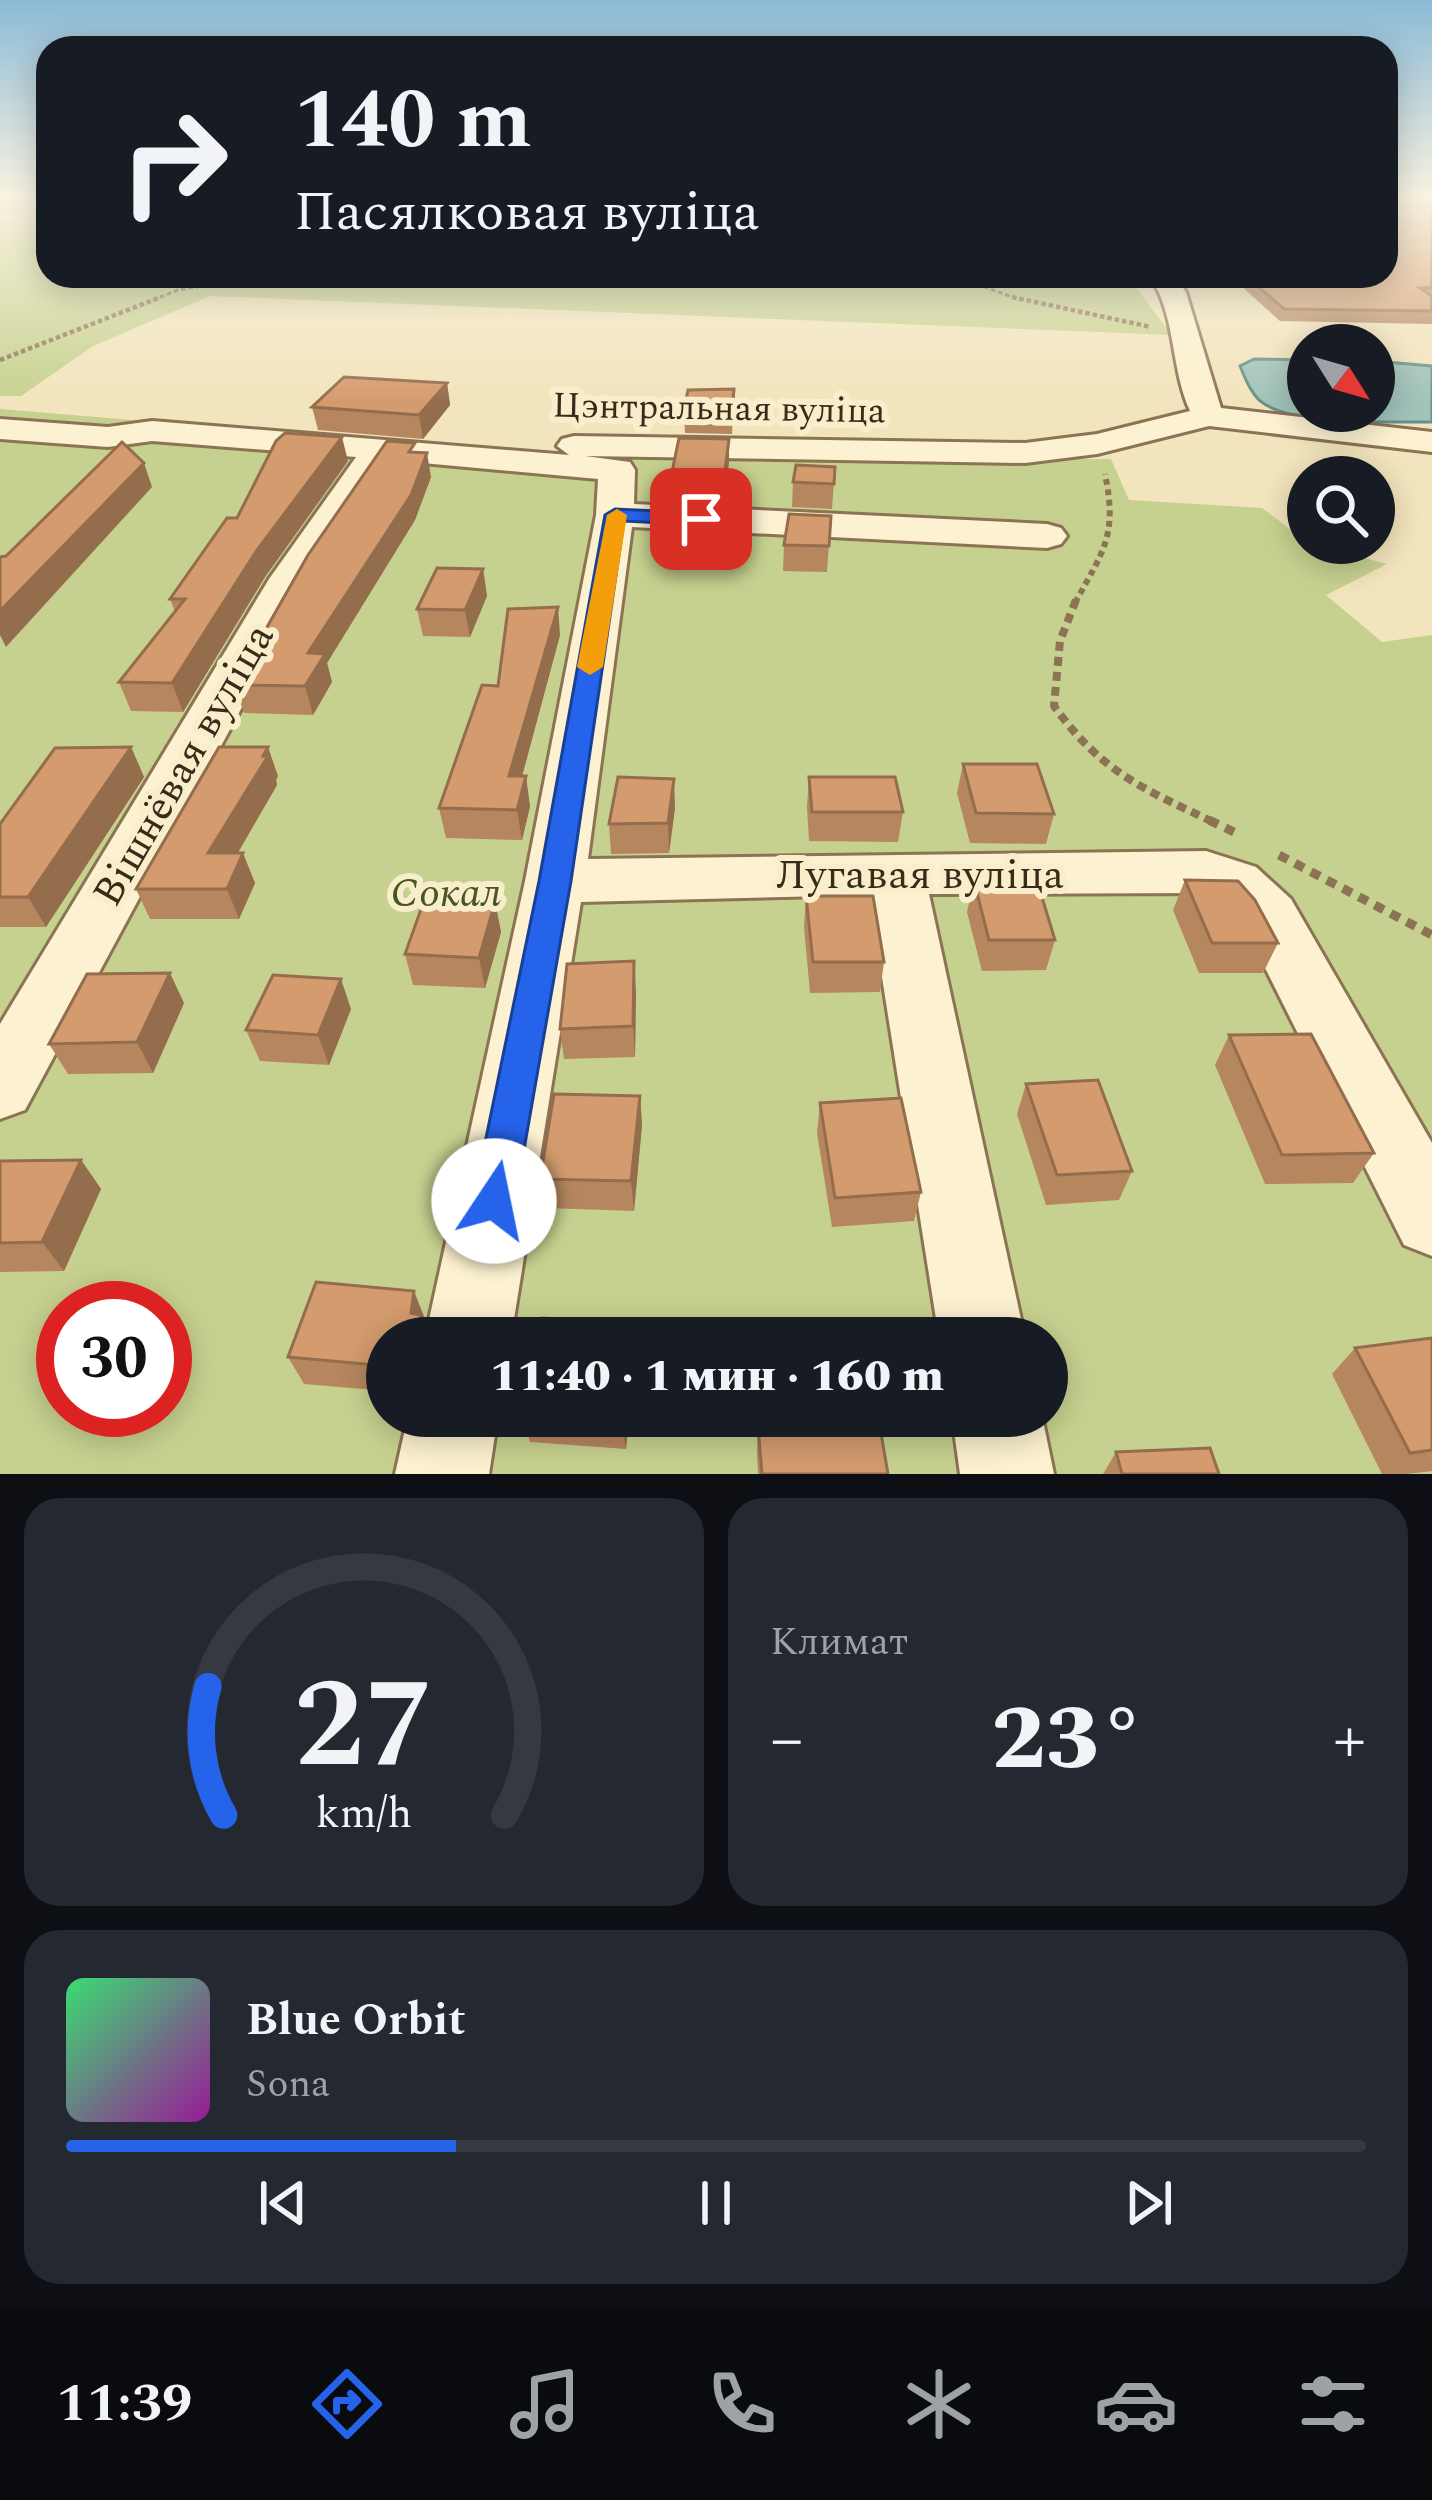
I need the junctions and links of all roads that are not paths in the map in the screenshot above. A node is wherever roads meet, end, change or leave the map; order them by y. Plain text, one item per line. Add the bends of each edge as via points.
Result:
1 (1170, 288) edge
2 (3, 412) edge
3 (1209, 416) junction
4 (108, 437) junction
5 (1432, 442) edge
6 (380, 448) junction
7 (99, 476) edge
8 (616, 492) junction
9 (1048, 536) dead end
10 (896, 873) junction
11 (555, 881) junction
12 (0, 1088) edge
13 (1432, 1218) edge
14 (472, 1317) edge
15 (978, 1317) edge
16 (449, 1437) edge
17 (1001, 1437) edge
18 (442, 1474) edge
19 (1007, 1474) edge

1 - 3 street
2 - 3 street, Цэнтральная вуліца via 575,446 988,454 1096,445
2 - 4 street
3 - 5 street, Цэнтральная вуліца
4 - 6 street via 152,431
4 - 7 street via 117,452
6 - 8 street
6 - 12 street, Вішнёвая вуліца via 290,579
8 - 9 street
8 - 11 street
10 - 11 street, Лугавая вуліца
10 - 13 street, Лугавая вуліца via 1206,872 1249,889 1269,882
10 - 15 street
11 - 14 street
16 - 18 street
17 - 19 street

